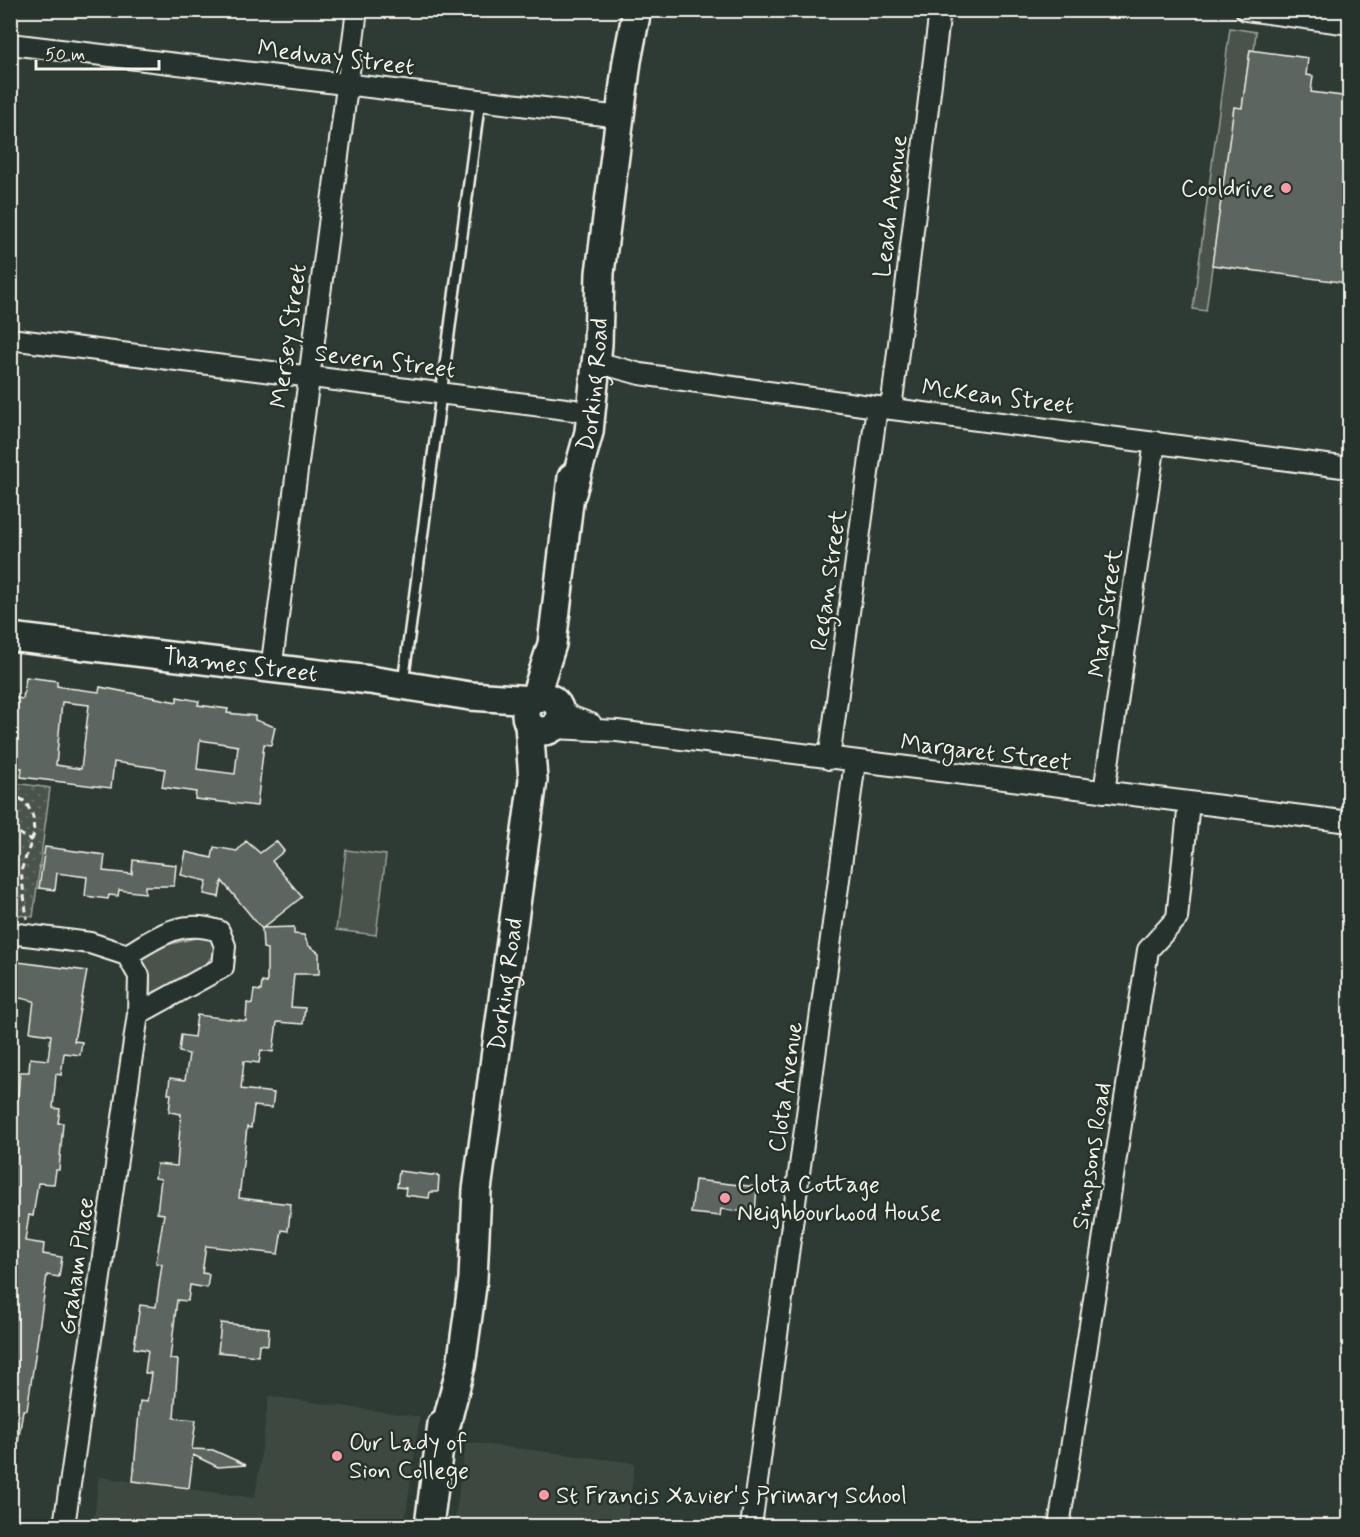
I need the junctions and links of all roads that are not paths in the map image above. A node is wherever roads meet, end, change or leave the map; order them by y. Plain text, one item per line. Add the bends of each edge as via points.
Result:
1 (357, 10) edge
2 (627, 10) edge
3 (637, 10) edge
4 (940, 10) edge
5 (1246, 10) edge
6 (1350, 24) edge
7 (10, 44) edge
8 (627, 62) junction
9 (348, 84) junction
10 (480, 99) junction
11 (620, 117) junction
12 (600, 273) junction
13 (10, 339) edge
14 (596, 368) junction
15 (308, 376) junction
16 (442, 394) junction
17 (884, 408) junction
18 (574, 410) junction
19 (1155, 442) junction
20 (1350, 468) edge
21 (572, 493) junction
22 (10, 637) edge
23 (271, 669) junction
24 (403, 685) junction
25 (543, 714) junction
26 (829, 759) junction
27 (855, 762) junction
28 (1104, 792) junction
29 (1189, 802) junction
30 (1350, 822) edge
31 (20, 934) edge
32 (127, 955) junction
33 (138, 1014) junction
34 (64, 1527) edge
35 (429, 1527) edge
36 (751, 1527) edge
37 (1059, 1527) edge

1 - 9 street, Mersey Street
2 - 8 main road, Dorking Road
3 - 8 main road, Dorking Road
4 - 17 street, Leach Avenue
5 - 6 street
7 - 9 street, Medway Street
8 - 11 main road, Dorking Road
9 - 10 street, Medway Street
9 - 15 street, Mersey Street
10 - 11 street, Medway Street
10 - 16 lane
11 - 12 main road, Dorking Road
12 - 14 main road, Dorking Road
12 - 18 main road, Dorking Road via 585,334
13 - 15 street, Severn Street
14 - 17 street, McKean Street
14 - 21 main road, Dorking Road via 589,432
15 - 16 street, Severn Street
15 - 23 street, Mersey Street
16 - 18 street, Severn Street
16 - 24 lane
17 - 19 street, McKean Street
17 - 26 street, Regan Street
18 - 21 main road, Dorking Road
19 - 20 street, McKean Street
19 - 28 street, Mary Street
21 - 25 main road, Dorking Road
22 - 23 main road, Thames Street
23 - 24 main road, Thames Street
24 - 25 main road, Thames Street via 470,696 519,715
25 - 26 street, Margaret Street via 617,731
25 - 35 main road, Dorking Road via 461,1301 461,1366 442,1442
26 - 27 street, Margaret Street
27 - 28 street, Margaret Street
27 - 36 street, Clota Avenue
28 - 29 street, Margaret Street
29 - 30 street, Margaret Street
29 - 37 street, Simpsons Road via 1177,918 1148,950
31 - 32 street via 90,943
32 - 33 street, Graham Place via 139,976
32 - 33 street via 164,933 200,924 219,931 225,946 223,967
33 - 34 street, Graham Place

